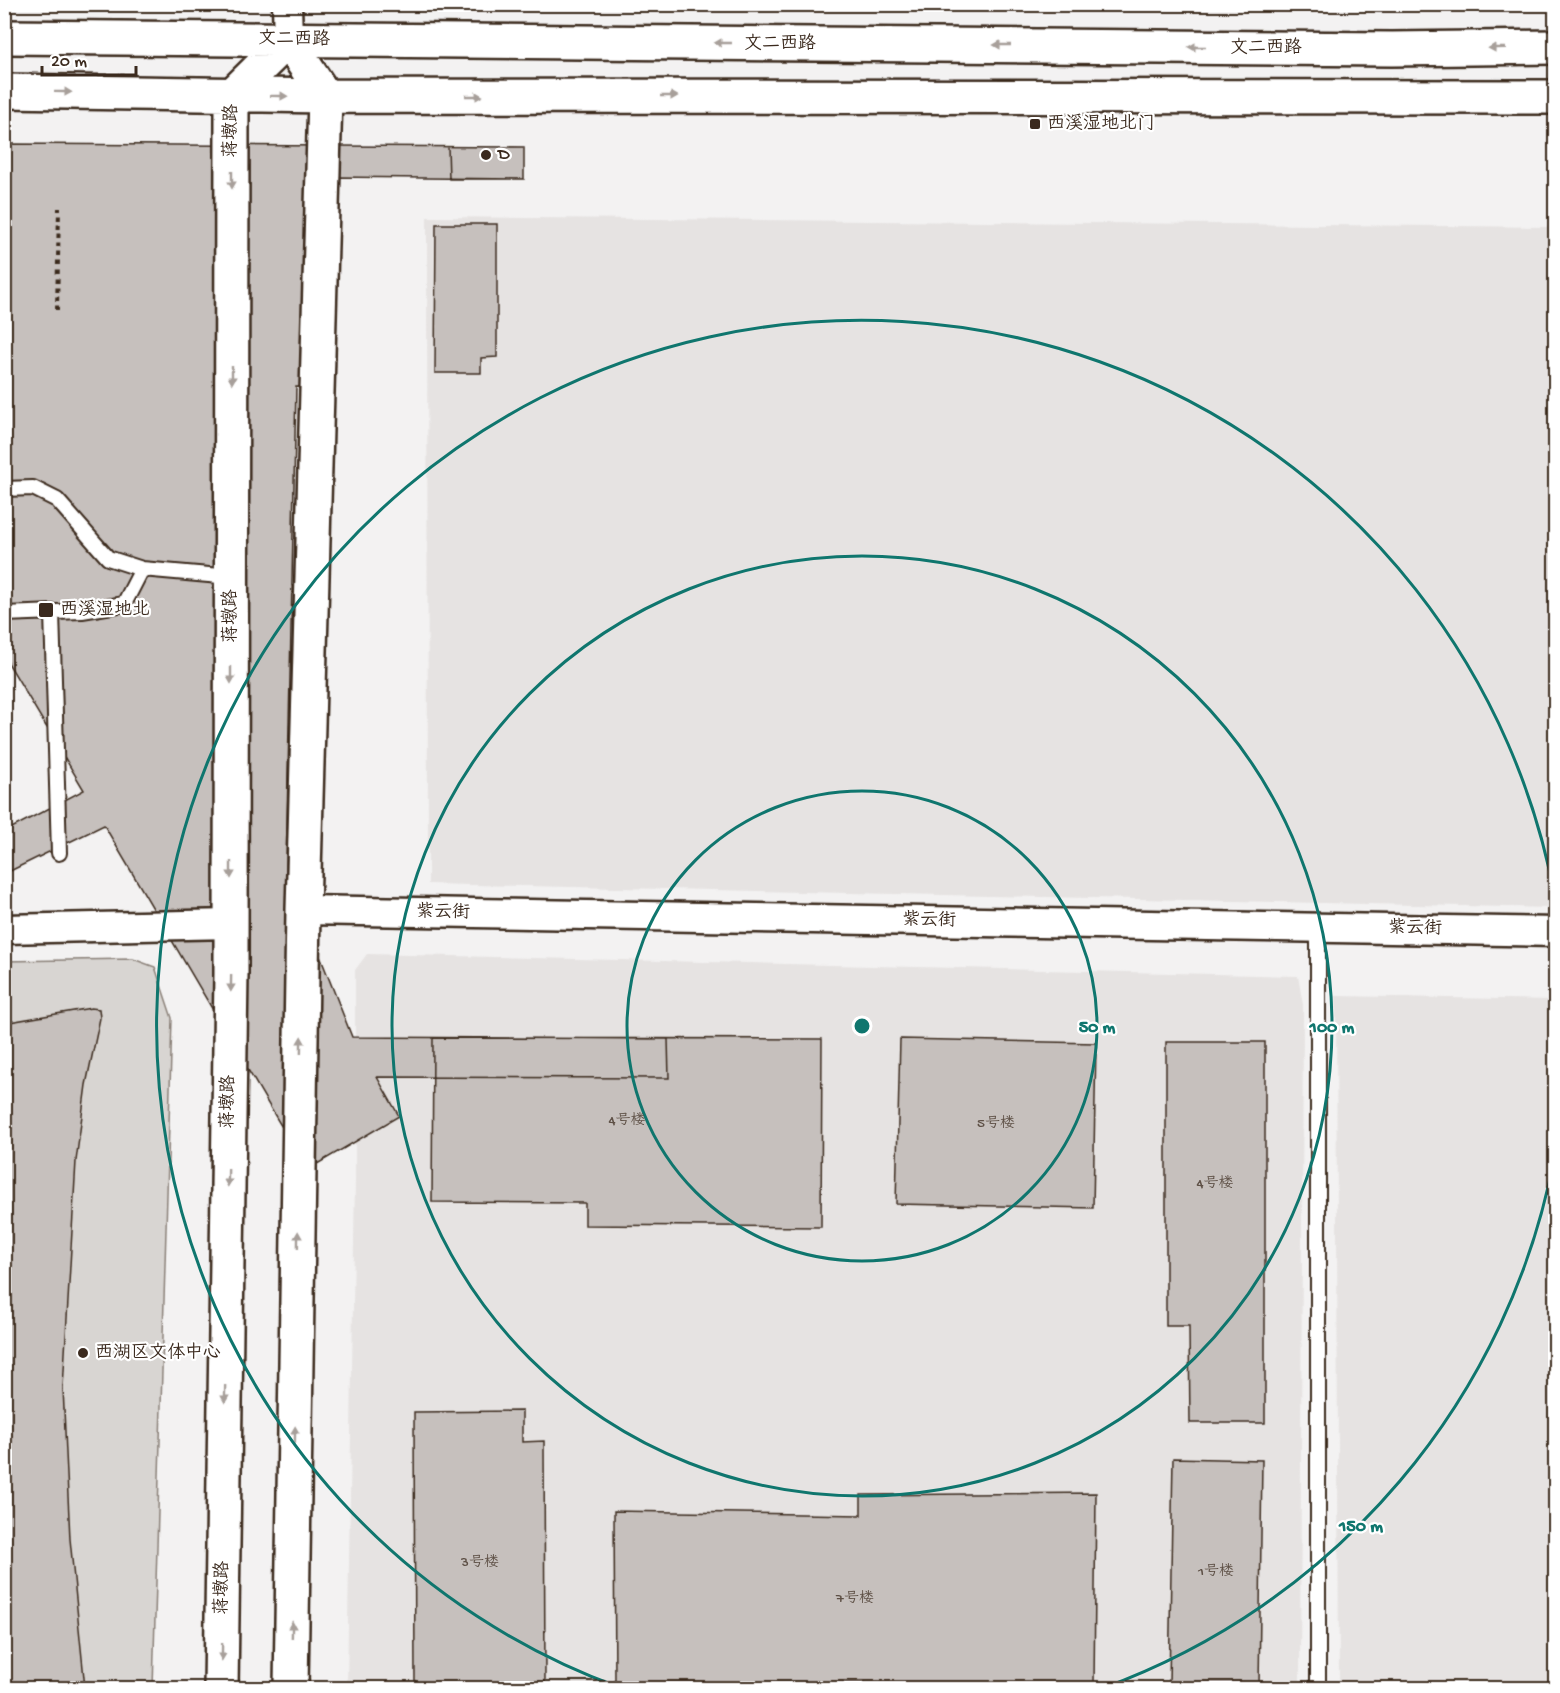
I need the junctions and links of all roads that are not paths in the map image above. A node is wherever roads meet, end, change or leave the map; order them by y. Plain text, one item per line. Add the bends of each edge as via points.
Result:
1 (287, 4) edge
2 (4, 37) edge
3 (288, 40) junction
4 (1556, 47) edge
5 (4, 91) edge
6 (232, 95) junction
7 (325, 96) junction
8 (1556, 97) edge
9 (4, 489) edge
10 (142, 569) junction
11 (231, 577) junction
12 (52, 612) junction
13 (4, 614) edge
14 (59, 853) dead end
15 (303, 910) junction
16 (231, 924) junction
17 (1318, 928) junction
18 (4, 929) edge
19 (1556, 932) edge
20 (221, 1689) edge
21 (291, 1689) edge
22 (1318, 1689) edge

1 - 3 street
2 - 3 main road, 文二西路
4 -> 3 main road, 文二西路
3 - 6 main road, 蒋墩路
3 - 7 main road
5 -> 6 main road
6 -> 7 main road
6 -> 11 main road, 蒋墩路
7 -> 8 main road
7 - 15 main road
9 - 10 lane via 33,488 57,500 108,558
10 - 11 lane
10 - 12 lane via 124,604
11 -> 16 main road, 蒋墩路
12 - 13 lane
12 - 14 lane
15 - 17 street, 紫云街
21 -> 15 main road
16 - 18 street
16 -> 20 main road, 蒋墩路
17 - 19 street, 紫云街
17 - 22 lane

